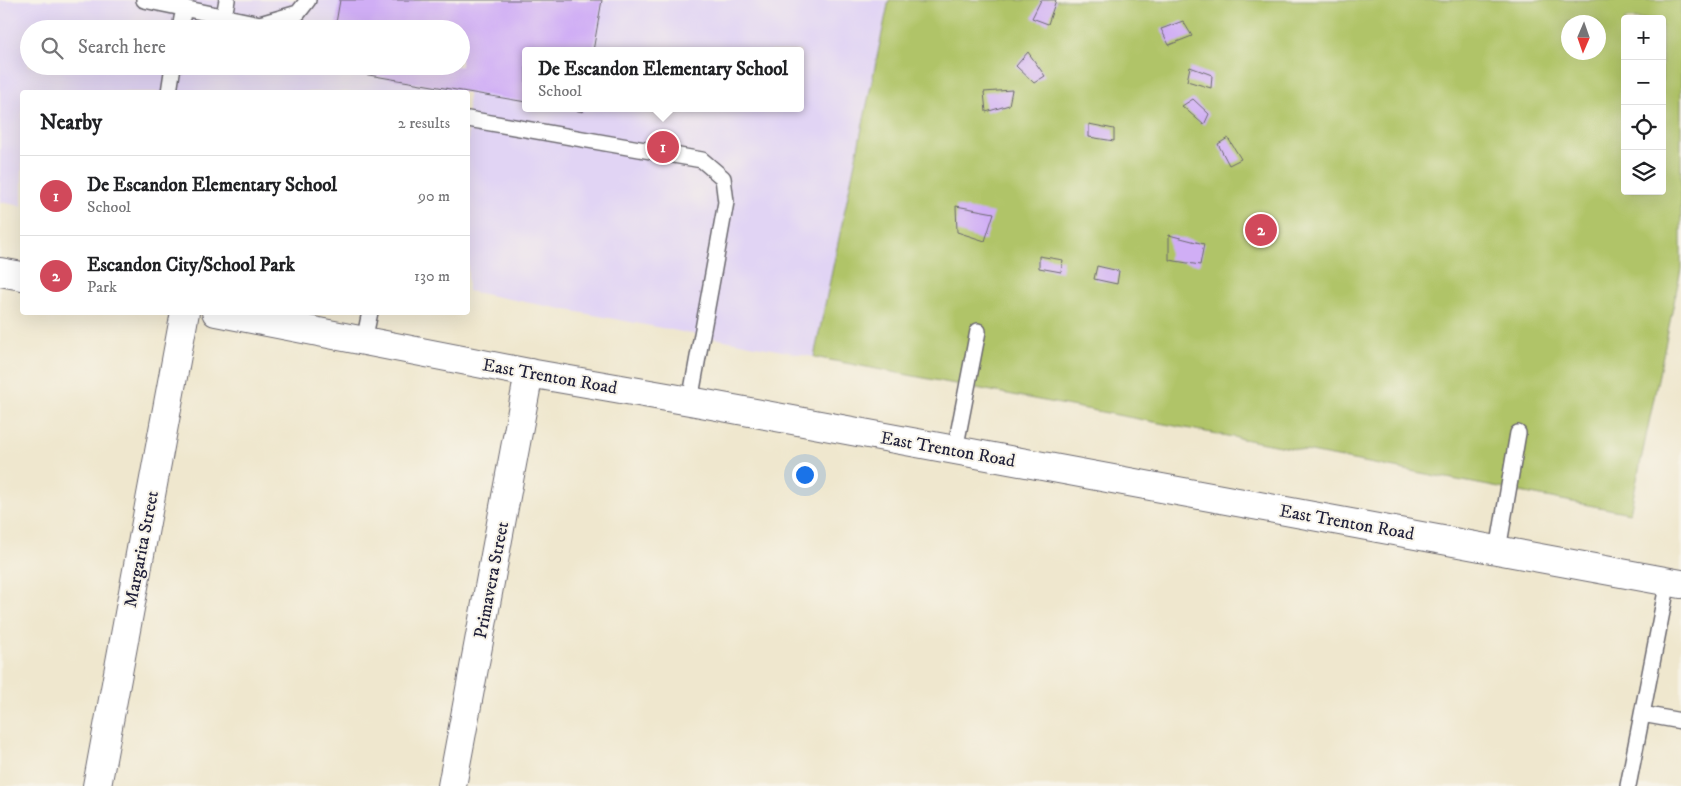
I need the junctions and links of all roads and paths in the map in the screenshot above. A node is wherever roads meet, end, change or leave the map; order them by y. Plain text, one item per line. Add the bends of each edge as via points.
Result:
1 (144, 0) edge
2 (227, 0) edge
3 (308, 0) edge
4 (184, 7) junction
5 (224, 16) junction
6 (182, 20) edge
7 (242, 20) edge
8 (274, 20) edge
9 (172, 75) edge
10 (169, 90) edge
11 (470, 119) edge
12 (0, 272) edge
13 (20, 276) edge
14 (184, 315) edge
15 (231, 315) edge
16 (369, 315) edge
17 (978, 330) dead end
18 (364, 341) junction
19 (529, 373) junction
20 (690, 401) junction
21 (1518, 433) dead end
22 (955, 450) junction
23 (1498, 550) junction
24 (1674, 583) edge
25 (1642, 714) junction
26 (1681, 721) edge
27 (97, 786) edge
28 (452, 786) edge
29 (1628, 786) edge

1 - 4 lane
2 - 5 lane
3 - 8 lane via 298,13
4 - 5 lane
4 - 6 lane
5 - 7 lane
9 - 10 lane
11 - 20 lane via 702,160 723,178 726,202
12 - 13 main road
14 - 27 main road, Margarita Street
15 - 18 main road, East Trenton Road
16 - 18 lane
17 - 22 lane
18 - 19 main road, East Trenton Road
19 - 20 main road, East Trenton Road
19 - 28 main road, Primavera Street
20 - 22 main road, East Trenton Road
21 - 23 lane
22 - 23 main road, East Trenton Road
23 - 24 main road, East Trenton Road
24 - 25 lane
25 - 26 lane
25 - 29 lane

